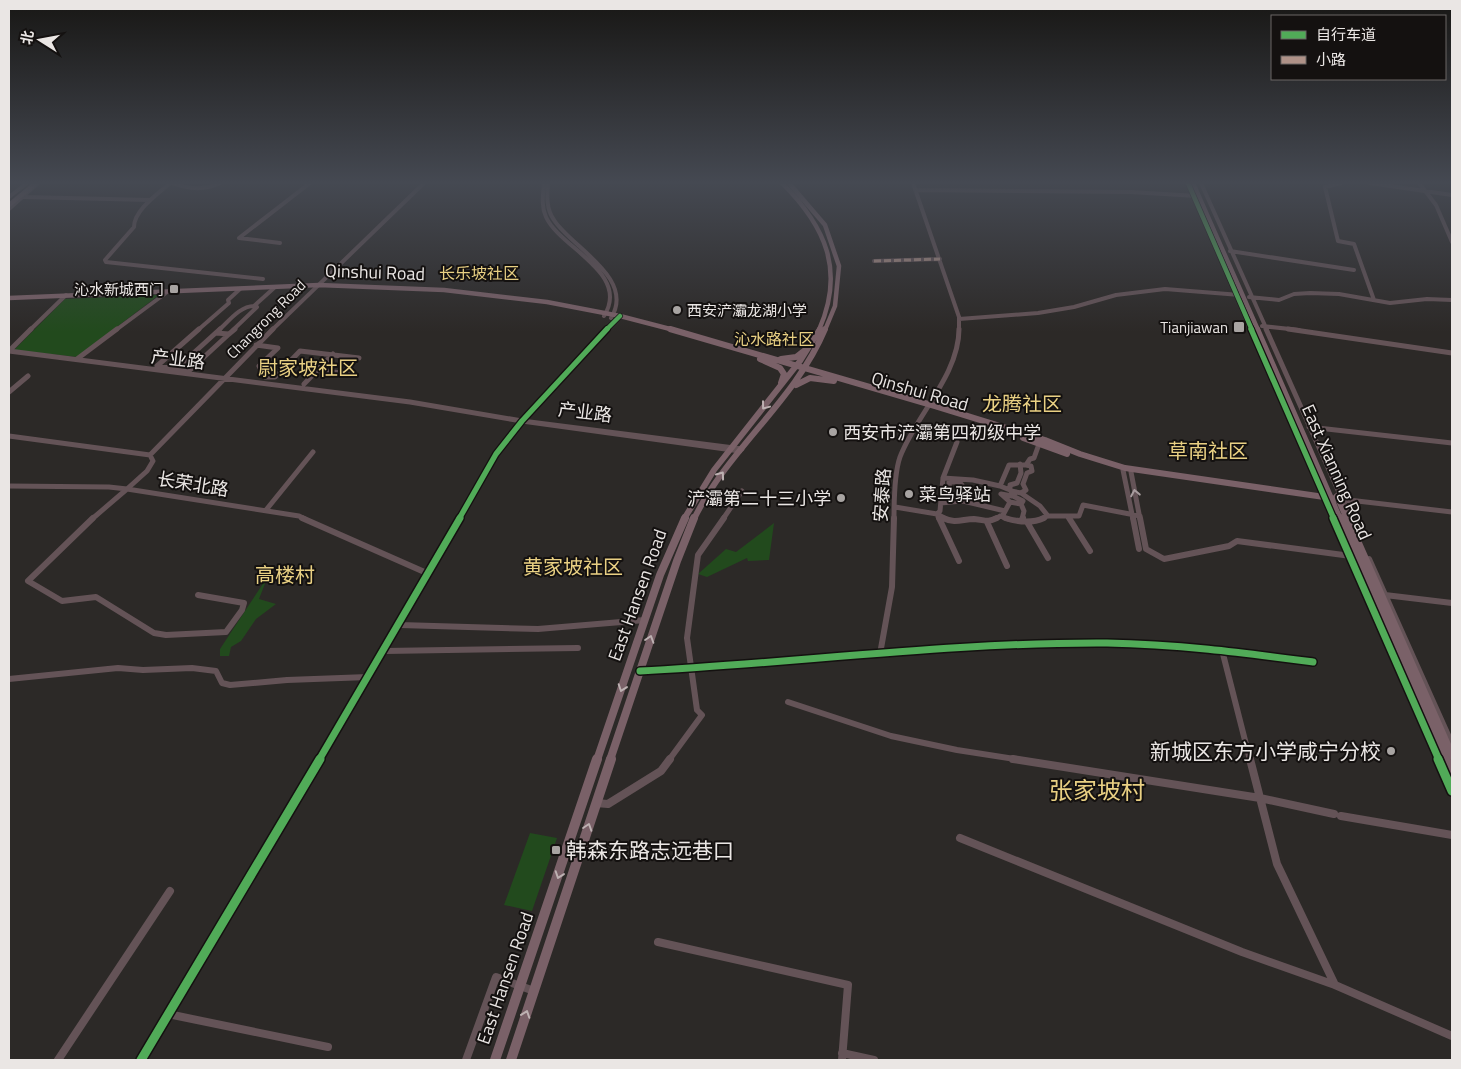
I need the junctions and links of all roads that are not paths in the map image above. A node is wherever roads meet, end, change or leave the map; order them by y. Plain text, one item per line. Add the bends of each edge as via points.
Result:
1 (129, 233) edge
2 (245, 233) edge
3 (373, 233) edge
4 (557, 233) edge
5 (563, 233) edge
6 (821, 233) edge
7 (829, 233) edge
8 (931, 233) edge
9 (1215, 233) edge
10 (1220, 233) edge
11 (1222, 233) edge
12 (1336, 233) edge
13 (280, 243) dead end
14 (1229, 251) junction
15 (940, 259) junction
16 (874, 261) dead end
17 (1354, 270) dead end
18 (263, 279) dead end
19 (318, 286) junction
20 (274, 288) junction
21 (240, 289) junction
22 (166, 293) junction
23 (65, 296) junction
24 (1245, 296) junction
25 (9, 299) edge
26 (1374, 300) junction
27 (1452, 300) edge
28 (254, 306) junction
29 (612, 316) junction
30 (960, 318) junction
31 (1263, 327) junction
32 (216, 333) junction
33 (229, 334) junction
34 (256, 345) junction
35 (816, 345) junction
36 (9, 351) edge
37 (1452, 352) edge
38 (333, 354) junction
39 (762, 355) junction
40 (755, 357) junction
41 (359, 358) dead end
42 (77, 359) junction
43 (176, 368) junction
44 (800, 368) junction
45 (317, 370) junction
46 (349, 374) dead end
47 (28, 376) dead end
48 (225, 379) junction
49 (837, 379) junction
50 (304, 384) dead end
51 (778, 388) junction
52 (9, 392) edge
53 (786, 394) junction
54 (928, 406) junction
55 (522, 421) junction
56 (1309, 426) junction
57 (9, 436) edge
58 (957, 442) dead end
59 (1452, 443) edge
60 (1039, 444) junction
61 (737, 449) junction
62 (313, 452) dead end
63 (150, 455) junction
64 (1316, 460) junction
65 (1024, 464) junction
66 (1312, 469) junction
67 (1123, 470) junction
68 (1131, 472) junction
69 (943, 478) junction
70 (1020, 484) junction
71 (9, 486) edge
72 (1000, 486) junction
73 (127, 489) junction
74 (742, 491) dead end
75 (1012, 493) junction
76 (1021, 493) junction
77 (1333, 499) junction
78 (963, 501) junction
79 (951, 502) junction
80 (1010, 502) junction
81 (941, 503) junction
82 (1021, 504) junction
83 (894, 507) junction
84 (266, 510) junction
85 (1005, 511) junction
86 (1452, 512) edge
87 (937, 514) junction
88 (1132, 515) junction
89 (1000, 516) junction
90 (1048, 516) junction
91 (1140, 516) junction
92 (1069, 517) junction
93 (1024, 521) junction
94 (987, 522) junction
95 (1142, 549) junction
96 (1090, 551) dead end
97 (1350, 556) junction
98 (1048, 558) dead end
99 (958, 561) dead end
100 (1007, 566) dead end
101 (430, 574) junction
102 (198, 595) dead end
103 (1385, 595) junction
104 (1452, 603) edge
105 (645, 620) junction
106 (400, 625) junction
107 (578, 648) dead end
108 (1222, 650) junction
109 (384, 651) junction
110 (880, 652) junction
111 (1313, 662) dead end
112 (690, 669) junction
113 (640, 671) junction
114 (368, 677) junction
115 (9, 679) edge
116 (788, 702) dead end
117 (1452, 744) edge
118 (1452, 756) edge
119 (1452, 774) edge
120 (1452, 791) edge
121 (1260, 798) junction
122 (596, 803) junction
123 (1452, 835) edge
124 (960, 838) dead end
125 (170, 891) dead end
126 (658, 942) dead end
127 (1335, 985) junction
128 (521, 986) junction
129 (534, 991) junction
130 (168, 1014) junction
131 (1452, 1036) edge
132 (328, 1046) dead end
133 (842, 1057) edge
134 (58, 1060) edge
135 (141, 1060) edge
136 (466, 1060) edge
137 (495, 1060) edge
138 (511, 1060) edge
139 (874, 1060) edge

1 - 18 street via 110,253 106,262
2 - 13 street via 238,238
3 - 19 street, Changrong Road
4 - 29 street via 597,268 607,284
5 - 29 street via 601,265 611,280 615,292
6 - 35 main road, East Hansen Road via 829,254 832,279 830,298
7 - 35 main road, East Hansen Road via 836,253 838,295 831,321
8 - 15 street, 安泰路
9 - 24 main road, East Xianning Road
10 - 14 main road, East Xianning Road
11 - 14 street
12 - 26 street via 1338,242 1354,244
14 - 17 street
14 - 24 main road, East Xianning Road
15 - 16 street
15 - 30 street, 安泰路
19 - 20 main road, Qinshui Road
19 - 23 main road, Qinshui Road
19 - 29 main road, Qinshui Road via 466,295
19 - 34 street, Changrong Road
20 - 21 main road, Qinshui Road
20 - 28 street
21 - 22 main road, Qinshui Road
21 - 43 street via 228,300 229,303 157,366
22 - 23 main road, Qinshui Road
22 - 42 street
23 - 25 main road, Qinshui Road
23 - 36 street
24 - 26 street via 1279,300 1301,293 1325,293
24 - 30 street via 1165,289 1038,313
24 - 31 main road, East Xianning Road
24 - 64 main road, East Xianning Road
24 - 66 street
26 - 27 street via 1400,303
28 - 32 street via 247,306
28 - 33 street via 257,307 254,312
29 - 39 main road, Qinshui Road
29 - 40 main road, Qinshui Road
29 - 55 street
30 - 54 street, 安泰路 via 958,344 950,367
31 - 37 street
31 - 56 street
31 - 77 main road, East Xianning Road
32 - 33 street
32 - 43 street
33 - 43 street via 190,370
34 - 38 street via 278,348 259,366 265,377 275,377 300,351
34 - 48 street, Changrong Road
35 - 39 main road via 790,359
35 - 44 main road, East Hansen Road
35 - 49 main road via 816,365
36 - 42 street, 产业路
38 - 41 street
38 - 45 street
39 - 44 main road, Qinshui Road
40 - 44 main road, Qinshui Road
40 - 51 main road via 783,371
42 - 48 street, 产业路
44 - 49 main road, Qinshui Road
44 - 51 main road, East Hansen Road
44 - 53 main road, East Hansen Road
45 - 46 street
45 - 50 street
47 - 52 street
48 - 55 street, 产业路 via 410,402
48 - 63 street, Changrong Road
49 - 53 main road via 805,379
49 - 54 main road, Qinshui Road
51 -> 61 main road, East Hansen Road
53 - 61 main road, East Hansen Road
54 - 60 main road, Qinshui Road
54 - 77 main road, Qinshui Road via 1045,440 1126,468
54 - 83 street, 安泰路 via 899,460
55 - 61 street, 产业路
55 - 101 street via 496,454
56 - 59 street
56 - 77 street
57 - 63 street, 长荣北路
58 - 69 street
60 - 65 street via 1034,458
60 - 67 main road, Qinshui Road
61 - 105 main road, East Hansen Road via 708,477 688,510
113 -> 61 main road, East Hansen Road via 692,523
62 - 84 street
63 - 73 street, 长荣北路 via 154,461
64 - 66 main road
64 - 77 main road, East Xianning Road
65 - 70 street
65 - 70 street via 1031,466 1032,471
65 - 72 street via 1009,464
66 - 77 street
67 - 68 main road, Qinshui Road
67 - 88 street
68 - 77 main road, Qinshui Road
91 -> 68 street
69 - 72 street
69 - 81 street
70 - 75 street via 1010,485
70 - 76 street via 1026,490
71 - 73 street
72 - 75 street
73 - 84 street, 长荣北路
73 - 102 street via 28,581 62,601 96,597 154,632 166,635 226,632 244,603
74 - 112 street via 698,555 687,638
75 - 76 street
75 - 80 street via 1001,494
75 - 82 street via 1023,501
76 - 90 street
77 - 86 street
77 - 97 street
77 - 103 street
77 - 118 main road, East Xianning Road
77 - 119 main road, East Xianning Road
78 - 79 street
78 - 79 street via 960,497 962,485 949,482
78 - 85 street
79 - 81 street
80 - 82 street
80 - 85 street
81 - 87 street
82 - 93 street via 1025,509
83 - 87 street
83 - 110 street, 安泰路 via 892,587
84 - 101 street, 长荣北路 via 316,522
85 - 89 street
87 - 94 street via 958,522 974,519
87 - 99 street
88 - 91 street
88 - 92 street via 1083,505 1079,516
88 - 95 street
89 - 93 street
89 - 94 street
90 - 92 street
90 - 93 street via 1035,522
91 - 95 street
92 - 96 street
93 - 98 street
94 - 100 street
95 - 97 street via 1164,559 1229,546 1237,541
97 - 120 street
101 - 106 street
103 - 104 street
103 - 117 street
105 - 106 street via 538,629
105 -> 128 main road, East Hansen Road
106 - 109 street
107 - 109 street
108 - 110 street via 1118,644 1036,644
108 - 111 street
108 - 121 street
109 - 114 street
110 - 112 street
112 - 113 street
112 - 122 street via 696,710 702,715 661,772 608,804
113 - 122 main road, East Hansen Road
114 - 115 street via 230,685 222,683 216,671 203,667 133,671 118,668
114 - 130 street
116 - 121 street via 920,742
121 - 123 street
121 - 127 street via 1277,864
129 -> 122 main road, East Hansen Road
124 - 127 street via 1242,952
125 - 134 street
126 - 133 street via 848,985
127 - 131 street
128 - 129 street
128 - 136 street via 496,977
128 - 137 main road, East Hansen Road
138 -> 129 main road, East Hansen Road
130 - 132 street
130 - 135 street
133 - 139 street

